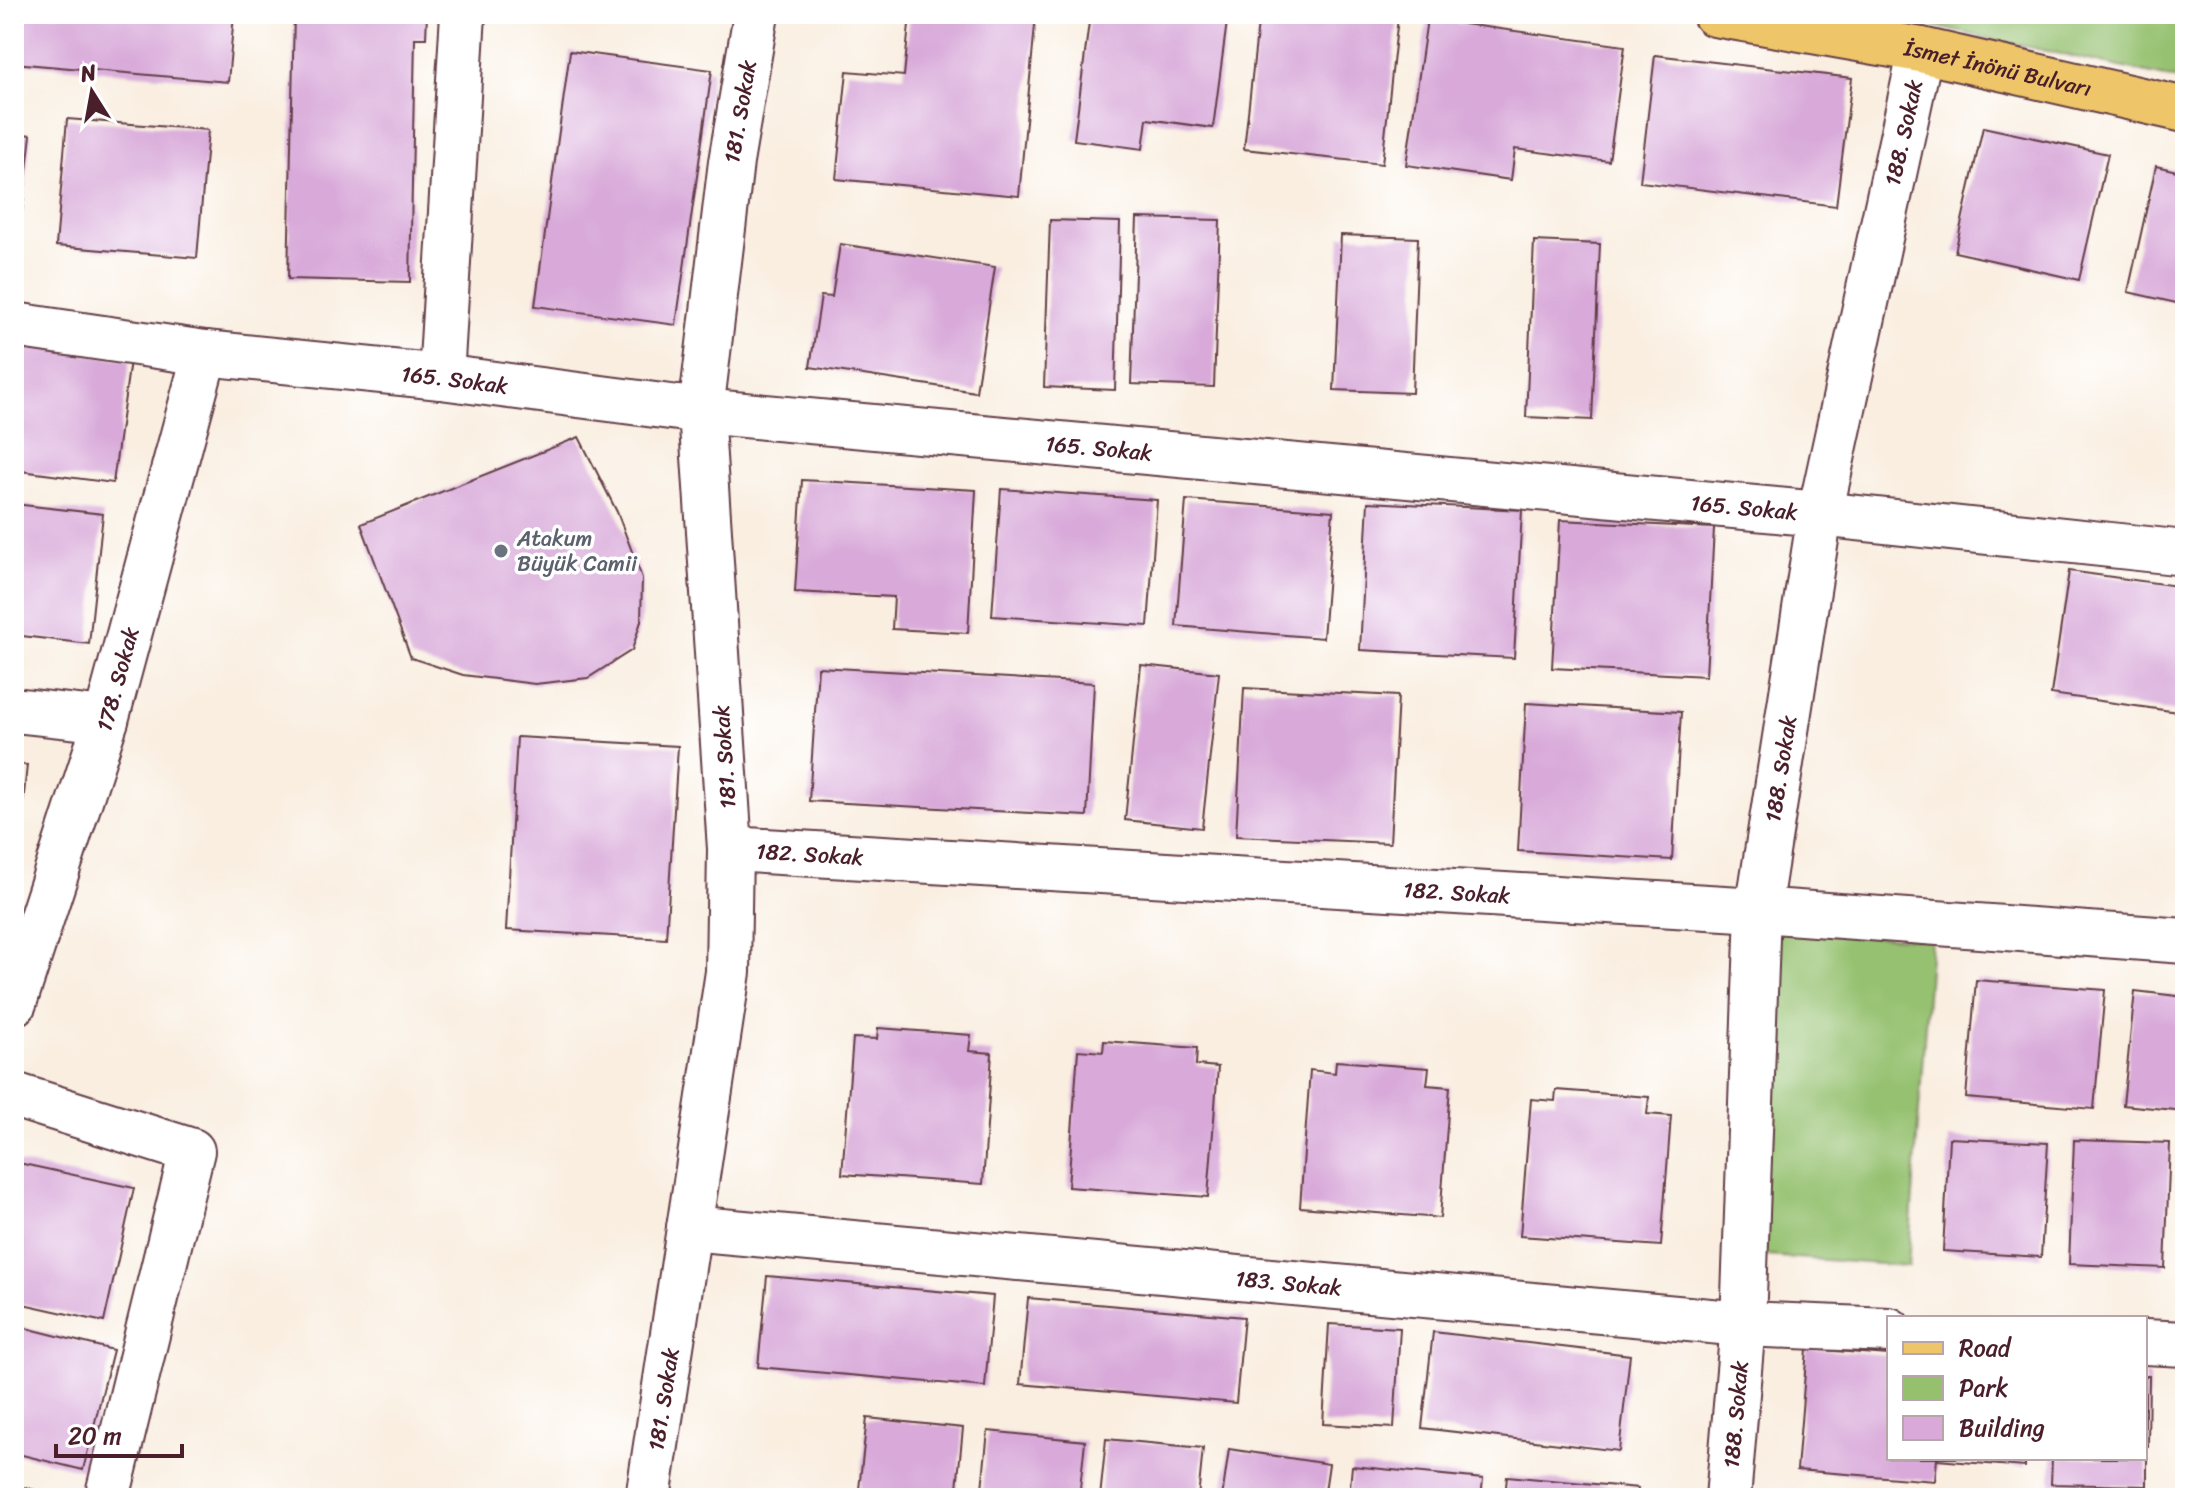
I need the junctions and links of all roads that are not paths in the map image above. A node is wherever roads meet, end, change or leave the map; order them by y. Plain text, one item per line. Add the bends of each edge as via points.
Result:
1 (463, 14) edge
2 (756, 14) edge
3 (1715, 14) edge
4 (1921, 50) junction
5 (2185, 110) edge
6 (14, 325) edge
7 (205, 353) junction
8 (441, 377) junction
9 (701, 411) junction
10 (1820, 514) junction
11 (2185, 553) edge
12 (14, 710) edge
13 (106, 720) junction
14 (730, 849) junction
15 (1758, 910) junction
16 (2185, 941) edge
17 (14, 1003) edge
18 (14, 1095) edge
19 (689, 1228) junction
20 (1743, 1324) junction
21 (1887, 1330) edge
22 (2147, 1342) edge
23 (2185, 1344) edge
24 (107, 1498) edge
25 (648, 1498) edge
26 (1728, 1498) edge

1 - 8 street
2 - 9 street, 181. Sokak via 731,162
3 - 4 main road, İsmet İnönü Bulvarı
4 - 5 main road, İsmet İnönü Bulvarı
4 - 10 street, 188. Sokak
6 - 7 street, 165. Sokak
7 - 8 street, 165. Sokak
7 - 13 street, 178. Sokak
8 - 9 street, 165. Sokak
9 - 10 street, 165. Sokak
9 - 14 street, 181. Sokak
10 - 11 street, 165. Sokak
10 - 15 street, 188. Sokak
12 - 13 street
13 - 17 street, 178. Sokak
14 - 15 street, 182. Sokak
14 - 19 street, 181. Sokak via 728,972
15 - 16 street, 182. Sokak
15 - 20 street, 188. Sokak
18 - 24 street via 192,1151
19 - 20 street, 183. Sokak
19 - 25 street, 181. Sokak
20 - 21 street, 183. Sokak
20 - 26 street, 188. Sokak
22 - 23 street

